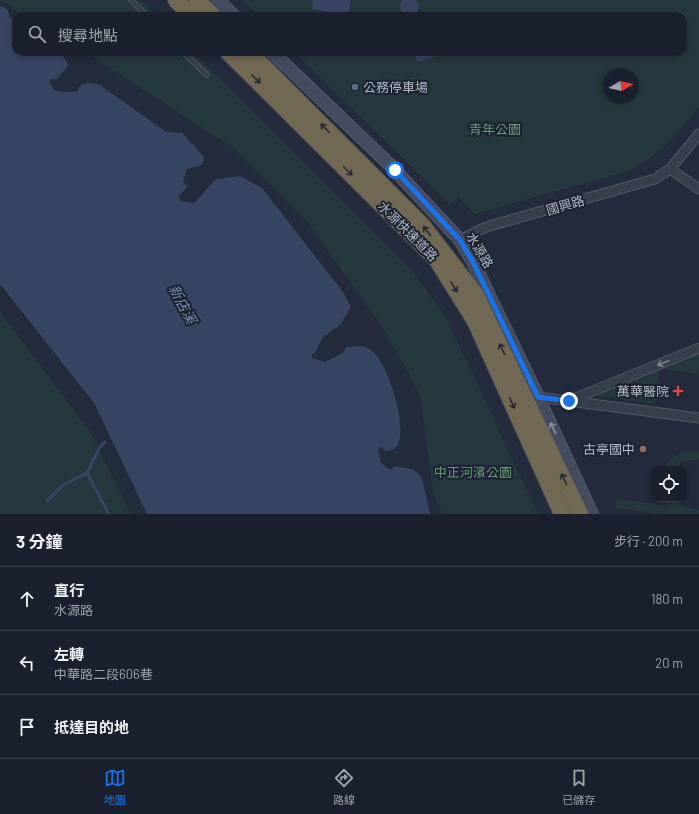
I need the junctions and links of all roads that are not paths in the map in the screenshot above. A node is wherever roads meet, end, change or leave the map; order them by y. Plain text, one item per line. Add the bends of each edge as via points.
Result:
1 (131, 0) edge
2 (176, 0) edge
3 (197, 0) edge
4 (218, 0) edge
5 (143, 12) edge
6 (188, 12) edge
7 (209, 12) edge
8 (230, 12) edge
9 (187, 56) edge
10 (232, 56) edge
11 (253, 56) edge
12 (276, 56) edge
13 (207, 76) dead end
14 (699, 134) edge
15 (670, 169) junction
16 (699, 189) edge
17 (460, 240) junction
18 (699, 348) edge
19 (538, 397) junction
20 (569, 401) junction
21 (699, 418) edge
22 (548, 484) junction
23 (562, 514) edge
24 (567, 514) edge
25 (580, 514) edge
26 (592, 514) edge

1 - 5 lane
2 - 6 highway
3 - 7 highway
4 - 8 main road
9 - 13 lane
10 -> 22 highway, 水源快速道路 via 437,260 475,320
25 -> 11 highway, 水源快速道路 via 476,295 423,226
12 - 17 main road, 水源路 via 389,164
14 - 15 street, 國興路
15 - 16 street
15 - 17 street, 國興路 via 655,179 486,227
17 - 19 main road, 水源路
18 -> 20 street
19 - 20 street
26 -> 19 main road, 水源路
20 - 21 street
22 - 23 highway, 水源快速道路
22 - 24 highway

